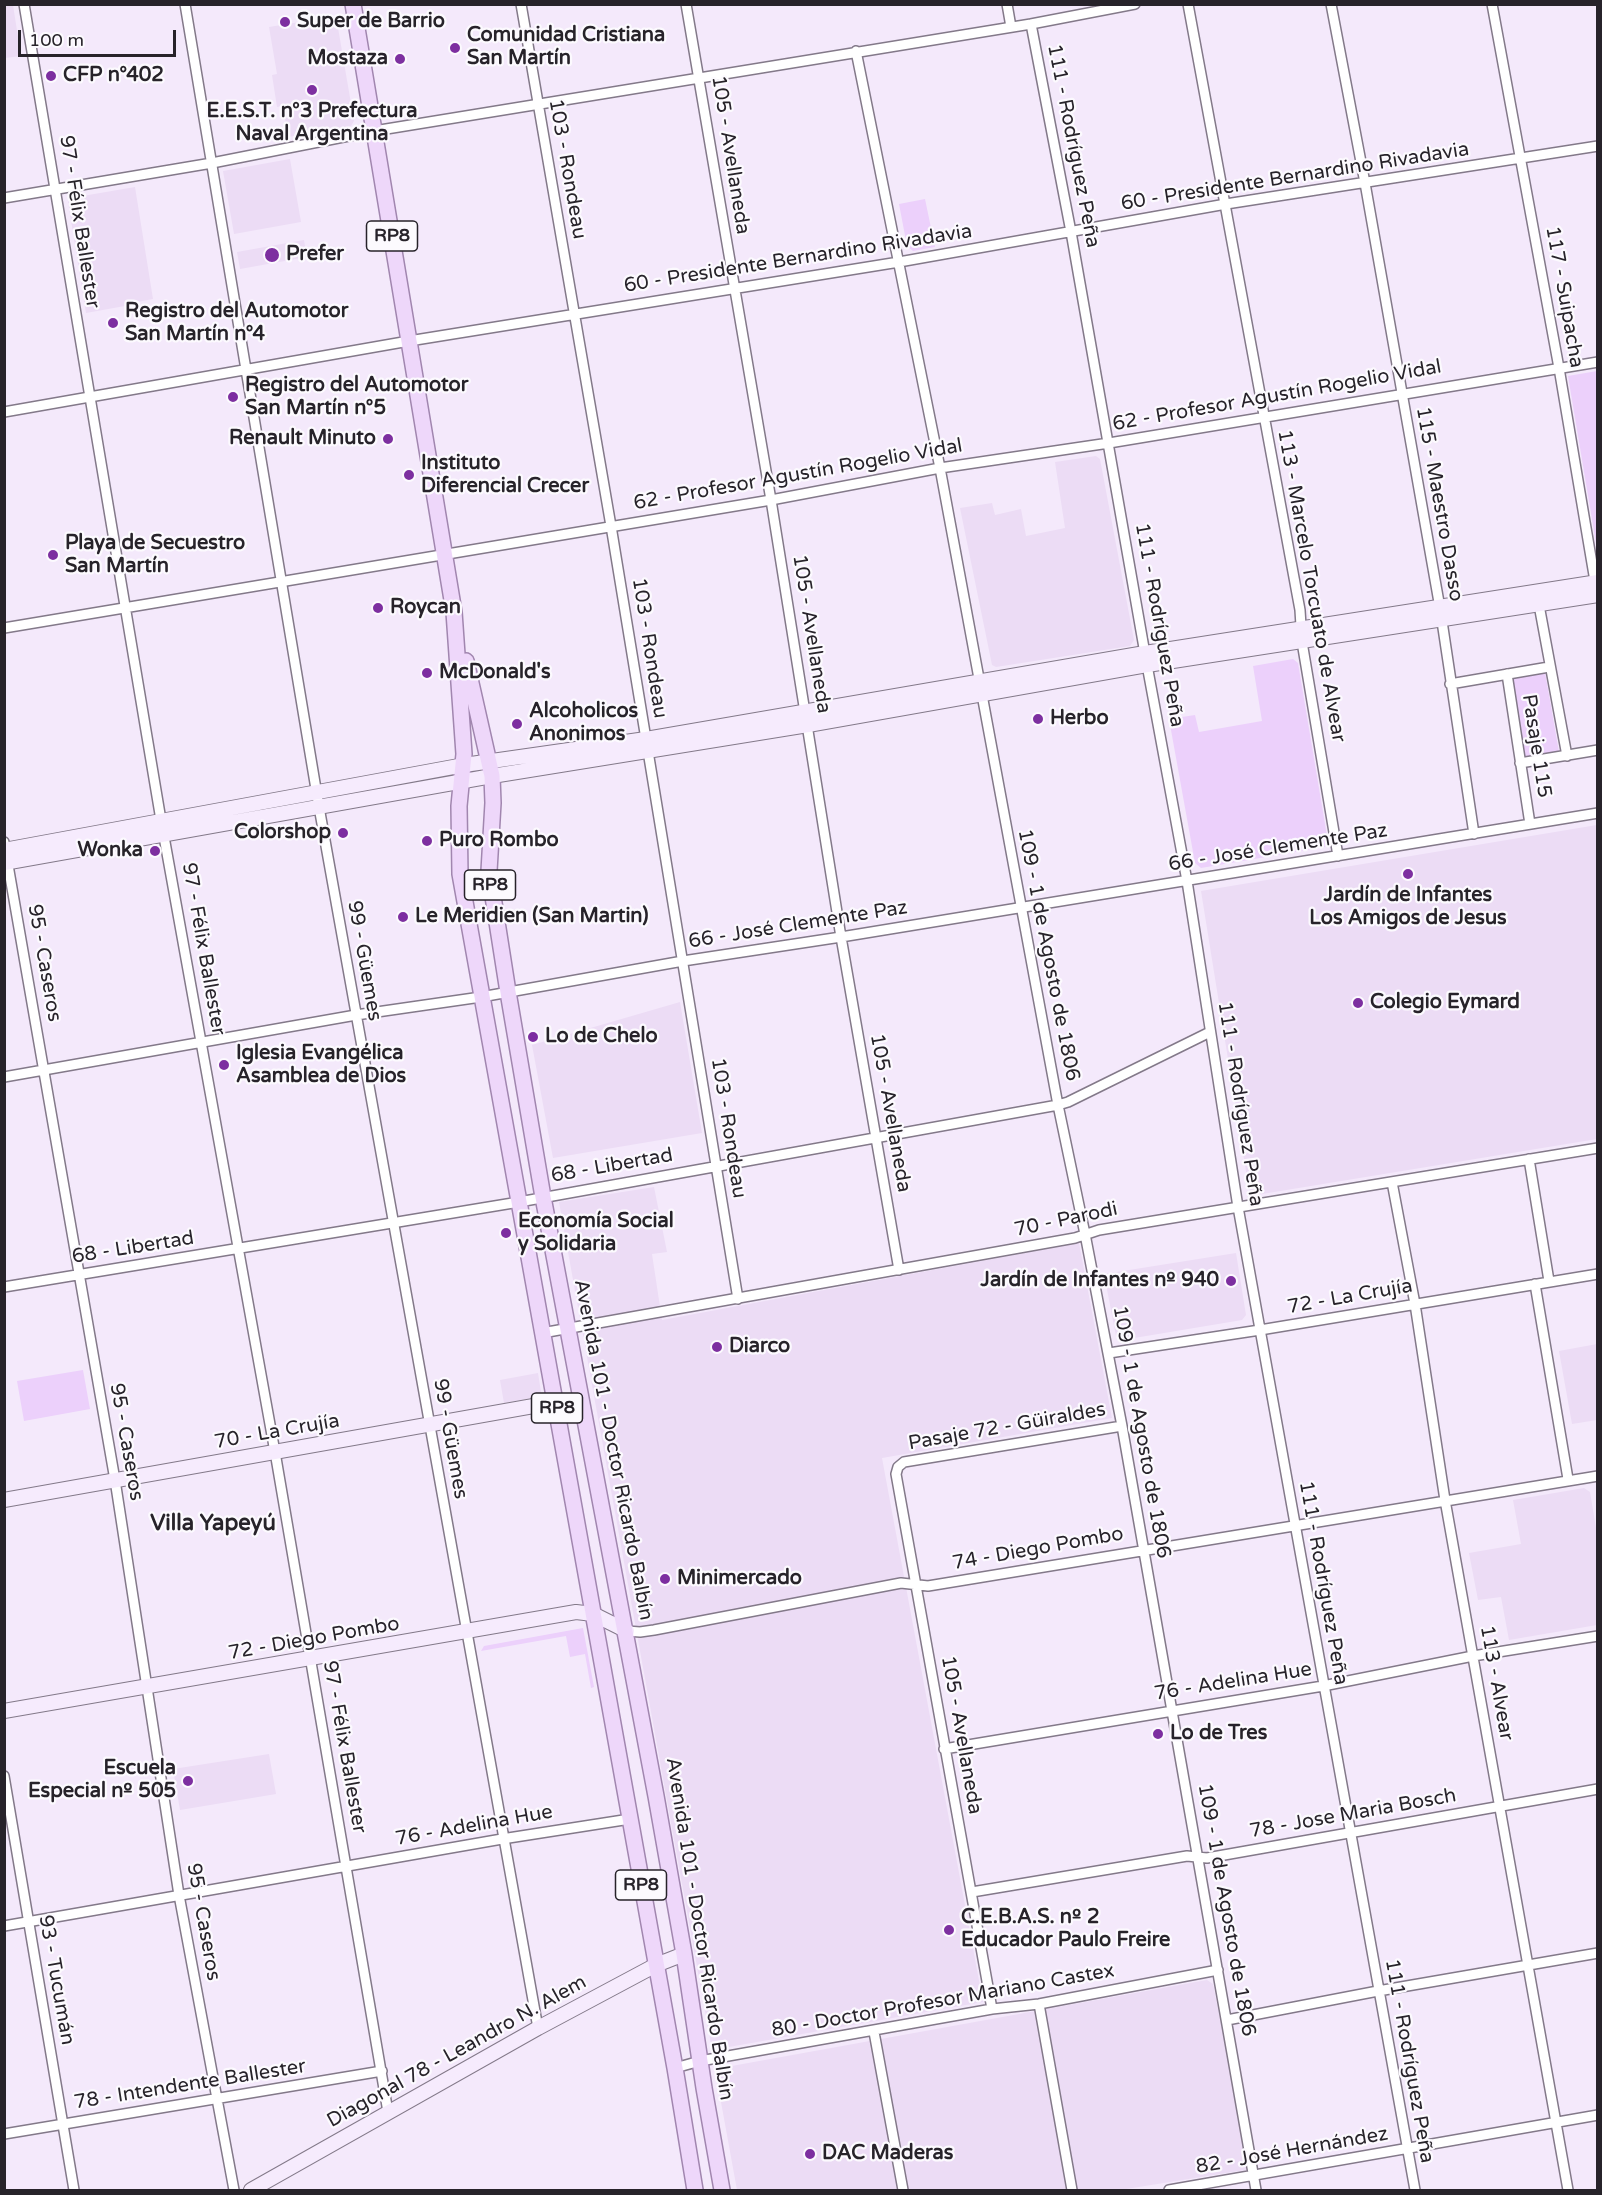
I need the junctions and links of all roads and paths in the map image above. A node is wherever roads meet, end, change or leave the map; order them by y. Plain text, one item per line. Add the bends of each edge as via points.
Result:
1 (24, 4) edge
2 (185, 4) edge
3 (353, 4) edge
4 (521, 4) edge
5 (687, 4) edge
6 (1007, 4) edge
7 (1135, 4) edge
8 (1188, 4) edge
9 (1331, 4) edge
10 (1492, 4) edge
11 (1031, 24) junction
12 (1011, 27) junction
13 (856, 51) junction
14 (699, 78) junction
15 (537, 104) junction
16 (374, 131) junction
17 (1598, 146) edge
18 (1520, 159) junction
19 (212, 164) junction
20 (1365, 183) junction
21 (55, 189) junction
22 (4, 198) edge
23 (1226, 204) junction
24 (1071, 232) junction
25 (899, 262) junction
26 (734, 288) junction
27 (573, 313) junction
28 (409, 341) junction
29 (1598, 362) edge
30 (1559, 368) junction
31 (245, 371) junction
32 (1401, 393) junction
33 (89, 397) junction
34 (4, 412) edge
35 (1263, 416) junction
36 (1109, 443) junction
37 (940, 468) junction
38 (771, 500) junction
39 (611, 526) junction
40 (445, 553) junction
41 (281, 581) junction
42 (1597, 591) edge
43 (1539, 605) junction
44 (125, 609) junction
45 (454, 612) junction
46 (1440, 614) junction
47 (4, 628) edge
48 (1301, 636) junction
49 (1146, 659) junction
50 (1550, 667) junction
51 (1507, 674) junction
52 (1450, 684) junction
53 (981, 688) junction
54 (807, 719) junction
55 (647, 745) junction
56 (1598, 750) edge
57 (1567, 756) junction
58 (1520, 763) junction
59 (464, 765) junction
60 (490, 769) junction
61 (461, 783) junction
62 (318, 800) junction
63 (1598, 813) edge
64 (1530, 824) junction
65 (162, 827) junction
66 (1474, 834) junction
67 (5, 854) edge
68 (1338, 856) junction
69 (1187, 881) junction
70 (1020, 908) junction
71 (841, 937) junction
72 (683, 961) junction
73 (508, 992) junction
74 (481, 997) junction
75 (356, 1015) junction
76 (1210, 1032) junction
77 (201, 1041) junction
78 (45, 1070) junction
79 (4, 1077) edge
80 (1058, 1105) junction
81 (877, 1139) junction
82 (1598, 1148) edge
83 (1529, 1159) junction
84 (715, 1165) junction
85 (1392, 1182) junction
86 (543, 1197) junction
87 (519, 1202) junction
88 (1238, 1207) junction
89 (394, 1222) junction
90 (1085, 1234) junction
91 (237, 1250) junction
92 (899, 1270) junction
93 (1598, 1274) edge
94 (78, 1275) junction
95 (1550, 1281) junction
96 (1535, 1284) junction
97 (4, 1287) edge
98 (738, 1299) junction
99 (1415, 1304) junction
100 (569, 1328) junction
101 (1260, 1330) junction
102 (542, 1333) junction
103 (1109, 1353) junction
104 (556, 1402) junction
105 (430, 1425) junction
106 (1122, 1426) junction
107 (274, 1452) junction
108 (898, 1467) joint
109 (1598, 1476) edge
110 (1568, 1479) junction
111 (115, 1480) junction
112 (4, 1500) edge
113 (1445, 1500) junction
114 (1294, 1524) junction
115 (1144, 1549) junction
116 (917, 1584) junction
117 (593, 1614) junction
118 (627, 1631) junction
119 (465, 1633) junction
120 (1598, 1636) edge
121 (1473, 1656) junction
122 (310, 1659) junction
123 (1323, 1686) junction
124 (148, 1688) junction
125 (1173, 1710) junction
126 (4, 1712) edge
127 (944, 1749) junction
128 (4, 1776) edge
129 (1598, 1789) edge
130 (1500, 1807) junction
131 (630, 1819) junction
132 (1350, 1834) junction
133 (502, 1839) junction
134 (1198, 1857) junction
135 (346, 1866) junction
136 (972, 1892) junction
137 (179, 1895) junction
138 (27, 1922) junction
139 (4, 1926) edge
140 (1598, 1953) edge
141 (684, 1954) junction
142 (656, 1965) junction
143 (1529, 1965) junction
144 (1218, 1970) junction
145 (1378, 1991) junction
146 (1038, 2004) junction
147 (992, 2009) junction
148 (1227, 2020) junction
149 (538, 2028) junction
150 (874, 2032) junction
151 (700, 2061) junction
152 (675, 2068) junction
153 (382, 2071) junction
154 (218, 2100) junction
155 (388, 2112) junction
156 (1598, 2115) edge
157 (1555, 2123) junction
158 (63, 2124) junction
159 (4, 2134) edge
160 (1408, 2149) junction
161 (1254, 2175) junction
162 (74, 2190) edge
163 (234, 2190) edge
164 (251, 2190) edge
165 (695, 2190) edge
166 (722, 2190) edge
167 (903, 2190) edge
168 (1072, 2190) edge
169 (1169, 2190) edge
170 (1256, 2190) edge
171 (1415, 2190) edge
172 (1568, 2190) edge

1 - 21 street, 97 - Félix Ballester
2 - 19 street, 99 - Güemes
3 - 16 main road, Avenida 101 - Doctor Ricardo Balbín / RP8
4 - 15 street, 103 - Rondeau
5 - 14 street, 105 - Avellaneda
6 - 12 street
7 - 11 street
8 - 23 street, 113 - Marcelo Torcuato de Alvear
9 - 20 street, 115 - Maestro Dasso
10 - 18 street, 117 - Suipacha
11 - 12 street
11 - 24 street, 111 - Rodríguez Peña
12 - 13 street
13 - 14 street
13 - 25 street, 109 - 1 de Agosto de 1806
14 - 15 street
14 - 26 street, 105 - Avellaneda
15 - 16 street
15 - 27 street, 103 - Rondeau
16 - 19 street
16 - 28 main road, Avenida 101 - Doctor Ricardo Balbín / RP8
17 - 18 street, 60 - Presidente Bernardino Rivadavia
18 - 20 street, 60 - Presidente Bernardino Rivadavia
18 - 30 street, 117 - Suipacha
19 - 21 street
19 - 31 street, 99 - Güemes
20 - 23 street, 60 - Presidente Bernardino Rivadavia
20 - 32 street, 115 - Maestro Dasso
21 - 22 street
21 - 33 street, 97 - Félix Ballester
23 - 24 street, 60 - Presidente Bernardino Rivadavia
23 - 35 street, 113 - Marcelo Torcuato de Alvear
24 - 25 street, 60 - Presidente Bernardino Rivadavia
24 - 36 street, 111 - Rodríguez Peña
25 - 26 street, 60 - Presidente Bernardino Rivadavia
25 - 37 street, 109 - 1 de Agosto de 1806
26 - 27 street, 60 - Presidente Bernardino Rivadavia
26 - 38 street, 105 - Avellaneda
27 - 28 street, 60 - Presidente Bernardino Rivadavia
27 - 39 street, 103 - Rondeau
28 - 31 street, 60 - Presidente Bernardino Rivadavia
28 - 40 main road, Avenida 101 - Doctor Ricardo Balbín / RP8
29 - 30 street, 62 - Profesor Agustín Rogelio Vidal
30 - 32 street, 62 - Profesor Agustín Rogelio Vidal
30 - 42 street, 117 - Suipacha
31 - 33 street, 60 - Presidente Bernardino Rivadavia
31 - 41 street, 99 - Güemes
32 - 35 street, 62 - Profesor Agustín Rogelio Vidal
32 - 46 street, 115 - Maestro Dasso
33 - 34 street, 60 - Presidente Bernardino Rivadavia
33 - 44 street, 97 - Félix Ballester
35 - 36 street, 62 - Profesor Agustín Rogelio Vidal
35 - 48 street, 113 - Marcelo Torcuato de Alvear via 1300,610
36 - 37 street, 62 - Profesor Agustín Rogelio Vidal
36 - 49 street, 111 - Rodríguez Peña
37 - 38 street, 62 - Profesor Agustín Rogelio Vidal
37 - 53 street, 109 - 1 de Agosto de 1806
38 - 39 street, 62 - Profesor Agustín Rogelio Vidal
38 - 54 street, 105 - Avellaneda
39 - 40 street, 62 - Profesor Agustín Rogelio Vidal
39 - 55 street, 103 - Rondeau
40 - 41 street, 62 - Profesor Agustín Rogelio Vidal
40 - 45 main road, Avenida 101 - Doctor Ricardo Balbín / RP8
41 - 44 street, 62 - Profesor Agustín Rogelio Vidal
41 - 62 street, 99 - Güemes
42 - 43 main road
42 - 46 main road
43 - 46 main road
43 - 50 street
44 - 47 street, 62 - Profesor Agustín Rogelio Vidal
44 - 65 street, 97 - Félix Ballester
45 - 59 main road, Avenida 101 - Doctor Ricardo Balbín / RP8
45 - 60 main road, Avenida 101 - Doctor Ricardo Balbín / RP8
46 - 48 main road
46 - 52 street, 115 - Maestro Dasso
48 - 49 main road
48 - 68 street, 113 - Marcelo Torcuato de Alvear
49 - 53 main road
49 - 69 street, 111 - Rodríguez Peña
50 - 51 street
50 - 57 street
51 - 52 street
51 - 58 street, Pasaje 115
52 - 66 street, 115 - Maestro Dasso
53 - 54 main road
53 - 70 street, 109 - 1 de Agosto de 1806
54 - 55 main road
54 - 71 street, 105 - Avellaneda
55 - 60 main road
55 - 72 street, 103 - Rondeau
56 - 57 street
57 - 58 street
58 - 64 street, Pasaje 115
59 - 60 main road
59 - 61 main road, Avenida 101 - Doctor Ricardo Balbín / RP8
59 - 62 main road
60 - 61 main road
60 - 73 main road, Avenida 101 - Doctor Ricardo Balbín / RP8 via 493,803 489,871
61 - 62 main road
61 - 74 main road, Avenida 101 - Doctor Ricardo Balbín / RP8 via 459,865
62 - 65 main road
62 - 75 street, 99 - Güemes
63 - 64 street, 66 - José Clemente Paz
64 - 66 street, 66 - José Clemente Paz
65 - 67 main road
65 - 77 street, 97 - Félix Ballester
66 - 68 street, 66 - José Clemente Paz
67 - 78 street, 95 - Caseros
68 - 69 street, 66 - José Clemente Paz
69 - 70 street, 66 - José Clemente Paz
69 - 76 street, 111 - Rodríguez Peña
70 - 71 street, 66 - José Clemente Paz
70 - 80 street, 109 - 1 de Agosto de 1806
71 - 72 street, 66 - José Clemente Paz
71 - 81 street, 105 - Avellaneda
72 - 73 street, 66 - José Clemente Paz
72 - 84 street, 103 - Rondeau
73 - 74 street, 66 - José Clemente Paz
73 - 86 main road, Avenida 101 - Doctor Ricardo Balbín / RP8
74 - 75 street, 66 - José Clemente Paz
74 - 87 main road, Avenida 101 - Doctor Ricardo Balbín / RP8
75 - 77 street, 66 - José Clemente Paz
75 - 89 street, 99 - Güemes
76 - 80 street, 68 - Libertad
76 - 88 street, 111 - Rodríguez Peña
77 - 78 street, 66 - José Clemente Paz
77 - 91 street, 97 - Félix Ballester
78 - 79 street, 66 - José Clemente Paz
78 - 94 street, 95 - Caseros
80 - 81 street, 68 - Libertad
80 - 90 street, 109 - 1 de Agosto de 1806
81 - 84 street, 68 - Libertad
81 - 92 street, 105 - Avellaneda
82 - 83 street, 70 - Parodi
83 - 85 street, 70 - Parodi
83 - 95 street
84 - 86 street, 68 - Libertad
84 - 98 street, 103 - Rondeau
85 - 88 street, 70 - Parodi
85 - 99 street, 113 - Alvear
86 - 87 street, 68 - Libertad
86 - 100 main road, Avenida 101 - Doctor Ricardo Balbín / RP8
87 - 89 street, 68 - Libertad
87 - 102 main road, Avenida 101 - Doctor Ricardo Balbín / RP8
88 - 90 street, 70 - Parodi
88 - 101 street, 111 - Rodríguez Peña
89 - 91 street, 68 - Libertad
89 - 105 street, 99 - Güemes
90 - 92 street, 70 - Parodi
90 - 103 street, 109 - 1 de Agosto de 1806
91 - 94 street, 68 - Libertad
91 - 107 street, 97 - Félix Ballester
92 - 98 street, 70 - Parodi
93 - 95 street, 72 - La Crujía
94 - 97 street, 68 - Libertad
94 - 111 street, 95 - Caseros
95 - 96 street, 72 - La Crujía
96 - 99 street, 72 - La Crujía
96 - 110 street
98 - 100 street, 70 - Parodi
99 - 101 street, 72 - La Crujía
99 - 113 street, 113 - Alvear
100 - 102 street, 70 - Parodi
100 - 118 main road, Avenida 101 - Doctor Ricardo Balbín / RP8
101 - 103 street, 72 - La Crujía
101 - 114 street, 111 - Rodríguez Peña
102 - 104 main road, Avenida 101 - Doctor Ricardo Balbín / RP8
103 - 106 street, 109 - 1 de Agosto de 1806
104 - 105 main road, 70 - La Crujía
104 - 117 main road, Avenida 101 - Doctor Ricardo Balbín / RP8
105 - 107 main road, 70 - La Crujía
105 - 119 street, 99 - Güemes
106 - 108 street, Pasaje 72 - Güiraldes via 904,1462
106 - 115 street, 109 - 1 de Agosto de 1806
107 - 111 main road, 70 - La Crujía
107 - 122 street, 97 - Félix Ballester
108 - 116 street, 105 - Avellaneda via 896,1474
109 - 110 street, 74 - Diego Pombo
110 - 113 street, 74 - Diego Pombo
111 - 112 main road, 70 - La Crujía
111 - 124 street, 95 - Caseros
113 - 114 street, 74 - Diego Pombo
113 - 121 street, 113 - Alvear
114 - 115 street, 74 - Diego Pombo
114 - 123 street, 111 - Rodríguez Peña
115 - 116 street, 74 - Diego Pombo via 928,1586
115 - 125 street, 109 - 1 de Agosto de 1806
116 - 118 street, 74 - Diego Pombo via 901,1583 654,1630
116 - 127 street, 105 - Avellaneda
117 - 118 main road, 72 - Diego Pombo
117 - 119 main road, 72 - Diego Pombo via 576,1612
117 - 131 main road, Avenida 101 - Doctor Ricardo Balbín / RP8
118 - 141 main road, Avenida 101 - Doctor Ricardo Balbín / RP8
119 - 122 main road, 72 - Diego Pombo
119 - 133 street, 99 - Güemes
120 - 121 street, 76 - Adelina Hue
121 - 123 street, 76 - Adelina Hue
121 - 130 street, 113 - Alvear
122 - 124 main road, 72 - Diego Pombo
122 - 135 street, 97 - Félix Ballester
123 - 125 street, 76 - Adelina Hue
123 - 132 street, 111 - Rodríguez Peña
124 - 126 main road, 72 - Diego Pombo
124 - 137 street, 95 - Caseros
125 - 127 street, 76 - Adelina Hue
125 - 134 street, 109 - 1 de Agosto de 1806
127 - 136 street, 105 - Avellaneda
128 - 138 street, 93 - Tucumán
129 - 130 street, 78 - Jose Maria Bosch
130 - 132 street, 78 - Jose Maria Bosch
130 - 143 street, 113 - Alvear
131 - 133 street, 76 - Adelina Hue
131 - 142 main road, Avenida 101 - Doctor Ricardo Balbín / RP8
132 - 134 street, 78 - Jose Maria Bosch
132 - 145 street, 111 - Rodríguez Peña
133 - 135 street, 76 - Adelina Hue
133 - 149 street, 99 - Güemes
134 - 136 street, 78 - Jose Maria Bosch
134 - 144 street, 109 - 1 de Agosto de 1806
135 - 137 street, 76 - Adelina Hue
135 - 153 street, 97 - Félix Ballester
136 - 147 street, 105 - Avellaneda
137 - 138 street, 76 - Adelina Hue
137 - 154 street, 95 - Caseros
138 - 139 street, 76 - Adelina Hue
138 - 158 street, 93 - Tucumán
140 - 143 street
141 - 142 main road, Diagonal 78 - Leandro N. Alem
141 - 151 main road, Avenida 101 - Doctor Ricardo Balbín / RP8
142 - 149 main road, Diagonal 78 - Leandro N. Alem
142 - 152 main road, Avenida 101 - Doctor Ricardo Balbín / RP8
143 - 145 street
143 - 157 street, 113 - Alvear
144 - 146 street, 80 - Doctor Profesor Mariano Castex
144 - 148 street, 109 - 1 de Agosto de 1806
145 - 148 street
145 - 160 street, 111 - Rodríguez Peña
146 - 147 street, 80 - Doctor Profesor Mariano Castex
146 - 168 street
147 - 150 street, 80 - Doctor Profesor Mariano Castex
148 - 161 street, 109 - 1 de Agosto de 1806
149 - 155 main road, Diagonal 78 - Leandro N. Alem
150 - 151 street, 80 - Doctor Profesor Mariano Castex
150 - 167 street
151 - 152 street, 80 - Doctor Profesor Mariano Castex
151 - 166 main road, Avenida 101 - Doctor Ricardo Balbín / RP8
152 - 165 main road, Avenida 101 - Doctor Ricardo Balbín / RP8
153 - 154 street, 78 - Intendente Ballester
153 - 155 street, 97 - Félix Ballester
154 - 158 street, 78 - Intendente Ballester
154 - 163 street, 95 - Caseros
155 - 164 main road, Diagonal 78 - Leandro N. Alem
156 - 157 street, 82 - José Hernández
157 - 160 street, 82 - José Hernández
157 - 172 street, 113 - Alvear
158 - 159 street, 78 - Intendente Ballester
158 - 162 street, 93 - Tucumán
160 - 161 street, 82 - José Hernández
160 - 171 street, 111 - Rodríguez Peña
161 - 169 street, 82 - José Hernández
161 - 170 street, 109 - 1 de Agosto de 1806

